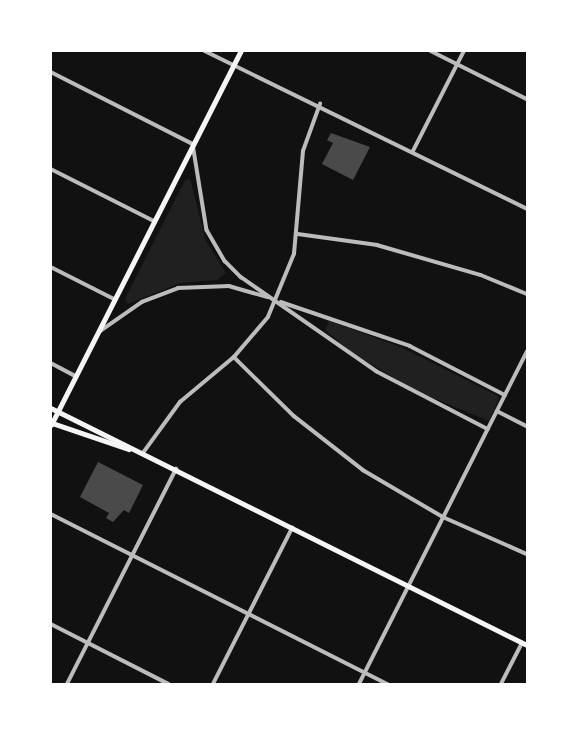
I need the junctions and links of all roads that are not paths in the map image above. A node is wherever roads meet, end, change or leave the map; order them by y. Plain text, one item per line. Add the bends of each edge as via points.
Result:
1 (205, 51) edge
2 (241, 51) edge
3 (431, 51) edge
4 (464, 51) edge
5 (235, 62) junction
6 (457, 64) junction
7 (51, 72) edge
8 (527, 99) edge
9 (320, 104) junction
10 (193, 144) junction
11 (413, 151) junction
12 (51, 169) edge
13 (527, 209) edge
14 (154, 221) junction
15 (298, 234) junction
16 (51, 267) edge
17 (527, 294) edge
18 (115, 299) junction
19 (276, 300) junction
20 (98, 333) junction
21 (527, 352) edge
22 (234, 358) junction
23 (51, 363) edge
24 (75, 376) junction
25 (505, 395) junction
26 (51, 408) edge
27 (58, 411) junction
28 (497, 411) junction
29 (51, 424) edge
30 (527, 426) edge
31 (488, 429) junction
32 (143, 453) junction
33 (176, 470) junction
34 (51, 514) edge
35 (443, 517) junction
36 (292, 528) junction
37 (527, 554) edge
38 (132, 556) junction
39 (409, 586) junction
40 (248, 615) junction
41 (51, 624) edge
42 (88, 643) junction
43 (525, 644) edge
44 (365, 673) junction
45 (67, 684) edge
46 (169, 684) edge
47 (213, 684) edge
48 (359, 684) edge
49 (388, 684) edge
50 (502, 684) edge

1 - 5 street
2 - 5 main road
3 - 6 street
4 - 6 street
5 - 9 street
5 - 10 main road
6 - 8 street
6 - 11 street
7 - 10 street
9 - 11 street
9 - 15 street via 303,151
10 - 14 main road
10 - 19 street via 199,200 212,242 234,270
11 - 13 street
12 - 14 street
14 - 18 main road
15 - 17 street via 377,245 481,275
15 - 19 street
16 - 18 street
18 - 20 main road
19 - 20 street via 229,286 178,288 142,302
19 - 22 street
19 - 25 street via 401,342
19 - 31 street via 376,371
20 - 24 main road
21 - 25 street
22 - 32 street via 180,402
22 - 35 street via 333,448
23 - 24 street
24 - 27 main road
25 - 28 street
26 - 27 main road
27 - 29 main road
27 - 32 main road
28 - 30 street
28 - 31 street
29 - 32 main road
31 - 35 street
32 - 33 main road
33 - 36 main road
33 - 38 street
34 - 38 street
35 - 37 street
35 - 39 street
36 - 39 main road
36 - 40 street
38 - 40 street
38 - 42 street
39 - 43 main road
39 - 44 street
40 - 44 street
40 - 47 street
41 - 42 street
42 - 45 street
42 - 46 street
43 - 50 street
44 - 48 street
44 - 49 street

